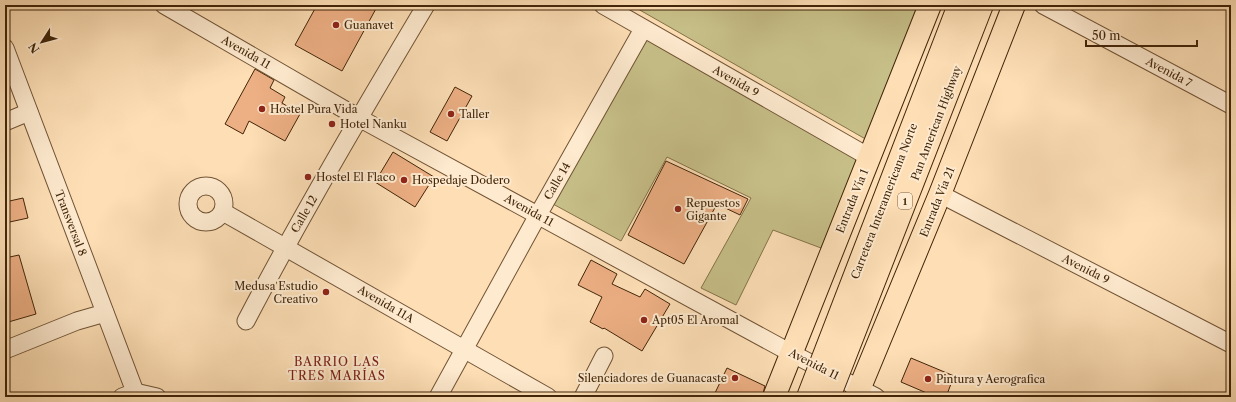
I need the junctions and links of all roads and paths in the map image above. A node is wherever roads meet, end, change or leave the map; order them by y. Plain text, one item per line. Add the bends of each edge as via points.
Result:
1 (164, 5) edge
2 (426, 5) edge
3 (603, 5) edge
4 (930, 5) edge
5 (959, 5) edge
6 (982, 5) edge
7 (1014, 5) edge
8 (1043, 5) edge
9 (188, 11) edge
10 (644, 29) junction
11 (6, 52) edge
12 (11, 81) edge
13 (1231, 105) edge
14 (29, 112) junction
15 (358, 118) junction
16 (5, 122) edge
17 (869, 157) junction
18 (940, 194) junction
19 (223, 212) dead end
20 (538, 215) junction
21 (285, 246) junction
22 (105, 312) junction
23 (246, 321) dead end
24 (1231, 344) edge
25 (465, 349) junction
26 (5, 350) edge
27 (791, 353) junction
28 (604, 356) dead end
29 (864, 394) edge
30 (131, 395) edge
31 (157, 397) edge
32 (438, 397) edge
33 (548, 397) edge
34 (583, 397) edge
35 (774, 397) edge
36 (808, 397) edge
37 (829, 397) edge

1 - 9 street, Avenida 11
2 - 15 street, Calle 12
3 - 10 street, Avenida 9
4 - 17 main road, Entrada Vía 1
5 - 36 main road, Carretera Interamericana Norte / 1, bridge
6 - 37 main road, Pan American Highway / 1, bridge
7 - 18 main road, Entrada Vía 21
8 - 13 street, Avenida 7
9 - 15 street, Avenida 11
10 - 17 street, Avenida 9
10 - 20 street, Calle 14
11 - 12 street, Transversal 8
12 - 14 street, Transversal 8
14 - 16 street
14 - 22 street, Transversal 8
15 - 20 street, Avenida 11
15 - 21 street, Calle 12
17 - 27 main road, Entrada Vía 1
18 - 24 street, Avenida 9
18 - 29 main road, Entrada Vía 21
19 - 21 street, Avenida 11A
20 - 25 street, Calle 14
20 - 27 street, Avenida 11
21 - 23 street, Calle 12
21 - 25 street, Avenida 11A
22 - 26 street
22 - 30 street, Transversal 8
25 - 32 street, Calle 14
25 - 33 street, Avenida 11A
27 - 29 street, Avenida 11
27 - 35 main road, Entrada Vía 1
28 - 34 street
30 - 31 street

